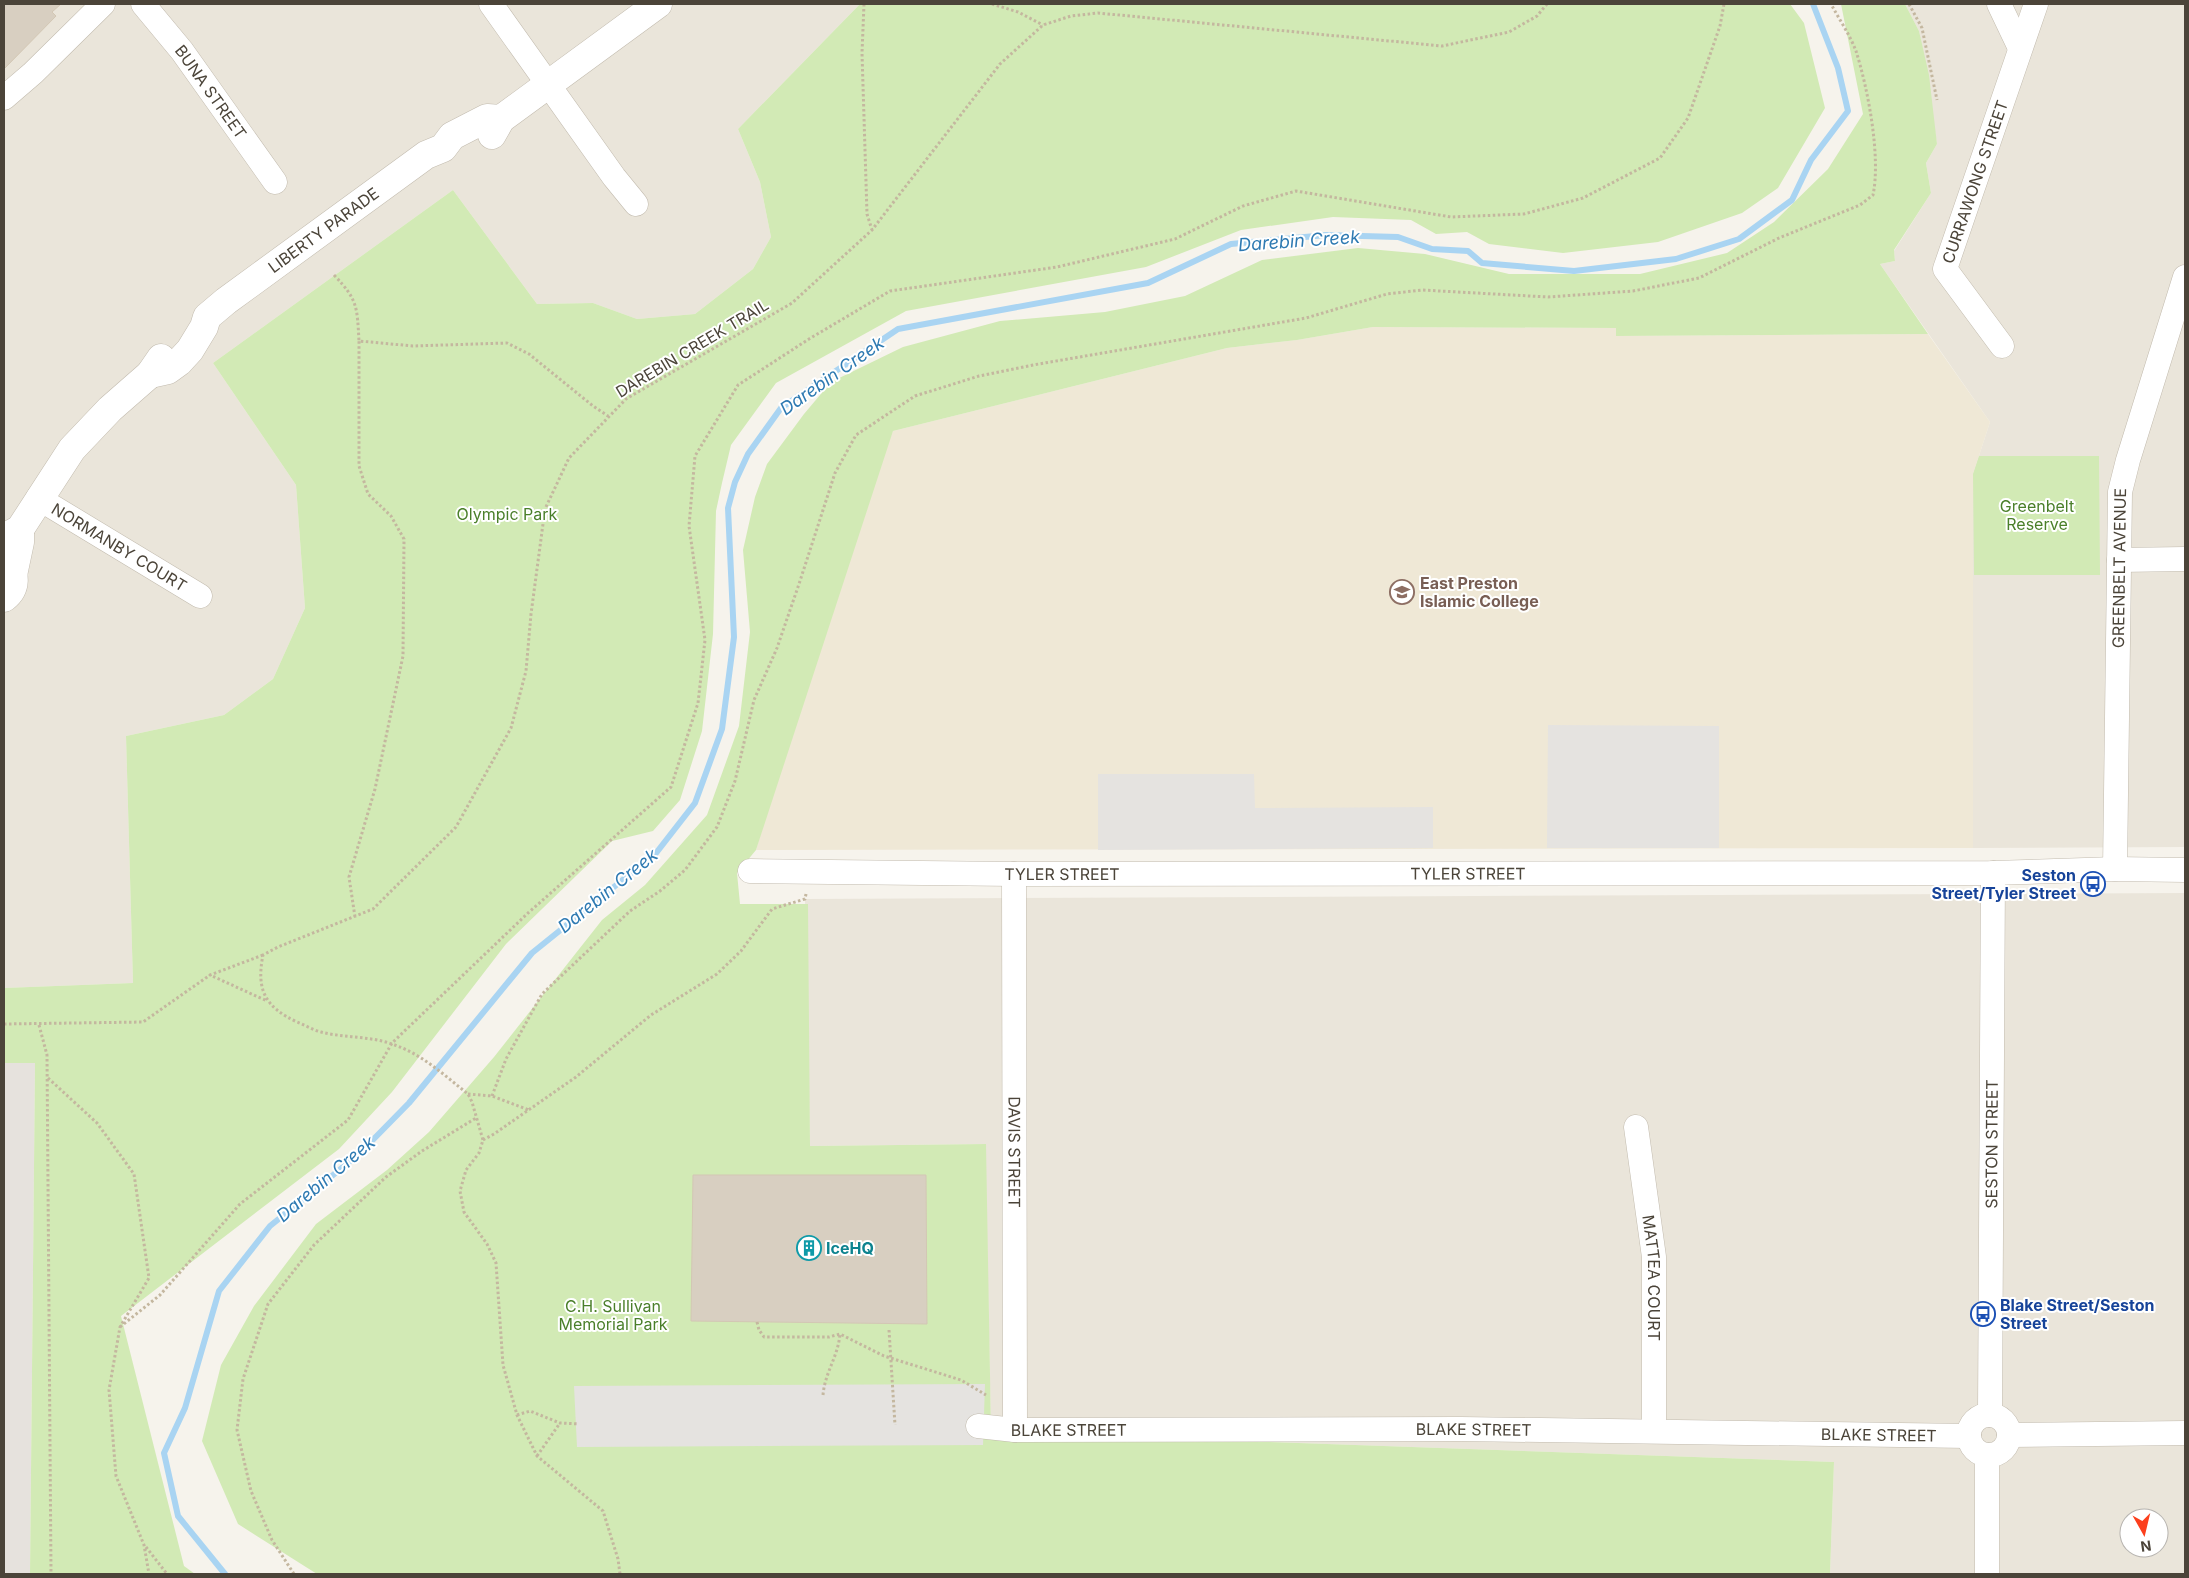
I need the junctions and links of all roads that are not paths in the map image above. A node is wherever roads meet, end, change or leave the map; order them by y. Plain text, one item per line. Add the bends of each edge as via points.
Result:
1 (103, 4) edge
2 (143, 4) edge
3 (491, 4) edge
4 (658, 4) edge
5 (1999, 4) edge
6 (2036, 4) edge
7 (2020, 48) junction
8 (549, 83) junction
9 (4, 98) edge
10 (275, 182) dead end
11 (636, 204) dead end
12 (2185, 277) edge
13 (2002, 346) dead end
14 (38, 498) junction
15 (12, 535) edge
16 (2185, 559) edge
17 (2119, 560) junction
18 (6, 586) edge
19 (200, 596) dead end
20 (2115, 869) junction
21 (2185, 870) edge
22 (750, 871) dead end
23 (1993, 872) junction
24 (1014, 874) junction
25 (1636, 1127) dead end
26 (1990, 1415) junction
27 (978, 1426) dead end
28 (1016, 1430) junction
29 (1654, 1430) junction
30 (2185, 1433) edge
31 (2009, 1434) junction
32 (1969, 1436) junction
33 (1987, 1455) junction
34 (1987, 1574) edge

1 - 9 street
2 - 10 street, BUNA STREET via 182,51
3 - 8 street
4 - 8 street, LIBERTY PARADE
5 - 7 street
6 - 7 street, CURRAWONG STREET
7 - 13 street, CURRAWONG STREET via 1945,269
8 - 11 street
8 - 14 street, LIBERTY PARADE via 501,118 494,134 457,149 443,148 418,161 226,301 207,317 198,338 179,362 168,370 150,374 83,437
12 - 17 street, GREENBELT AVENUE via 2120,492
14 - 15 street, LIBERTY PARADE
14 - 19 street, NORMANBY COURT
15 - 18 street, LIBERTY PARADE via 20,542
16 - 17 street
17 - 20 street, GREENBELT AVENUE
20 - 21 street, TYLER STREET
20 - 23 street, TYLER STREET
22 - 24 street, TYLER STREET
23 - 24 street, TYLER STREET
23 - 26 street, SESTON STREET
24 - 28 street, DAVIS STREET
25 - 29 street, MATTEA COURT via 1654,1257
26 - 31 street via 2001,1419
26 - 32 street via 1977,1418 1969,1429
27 - 28 street, BLAKE STREET
28 - 29 street, BLAKE STREET
29 - 32 street, BLAKE STREET
30 - 31 street
31 - 33 street via 2004,1447
32 - 33 street via 1972,1447
33 - 34 street

